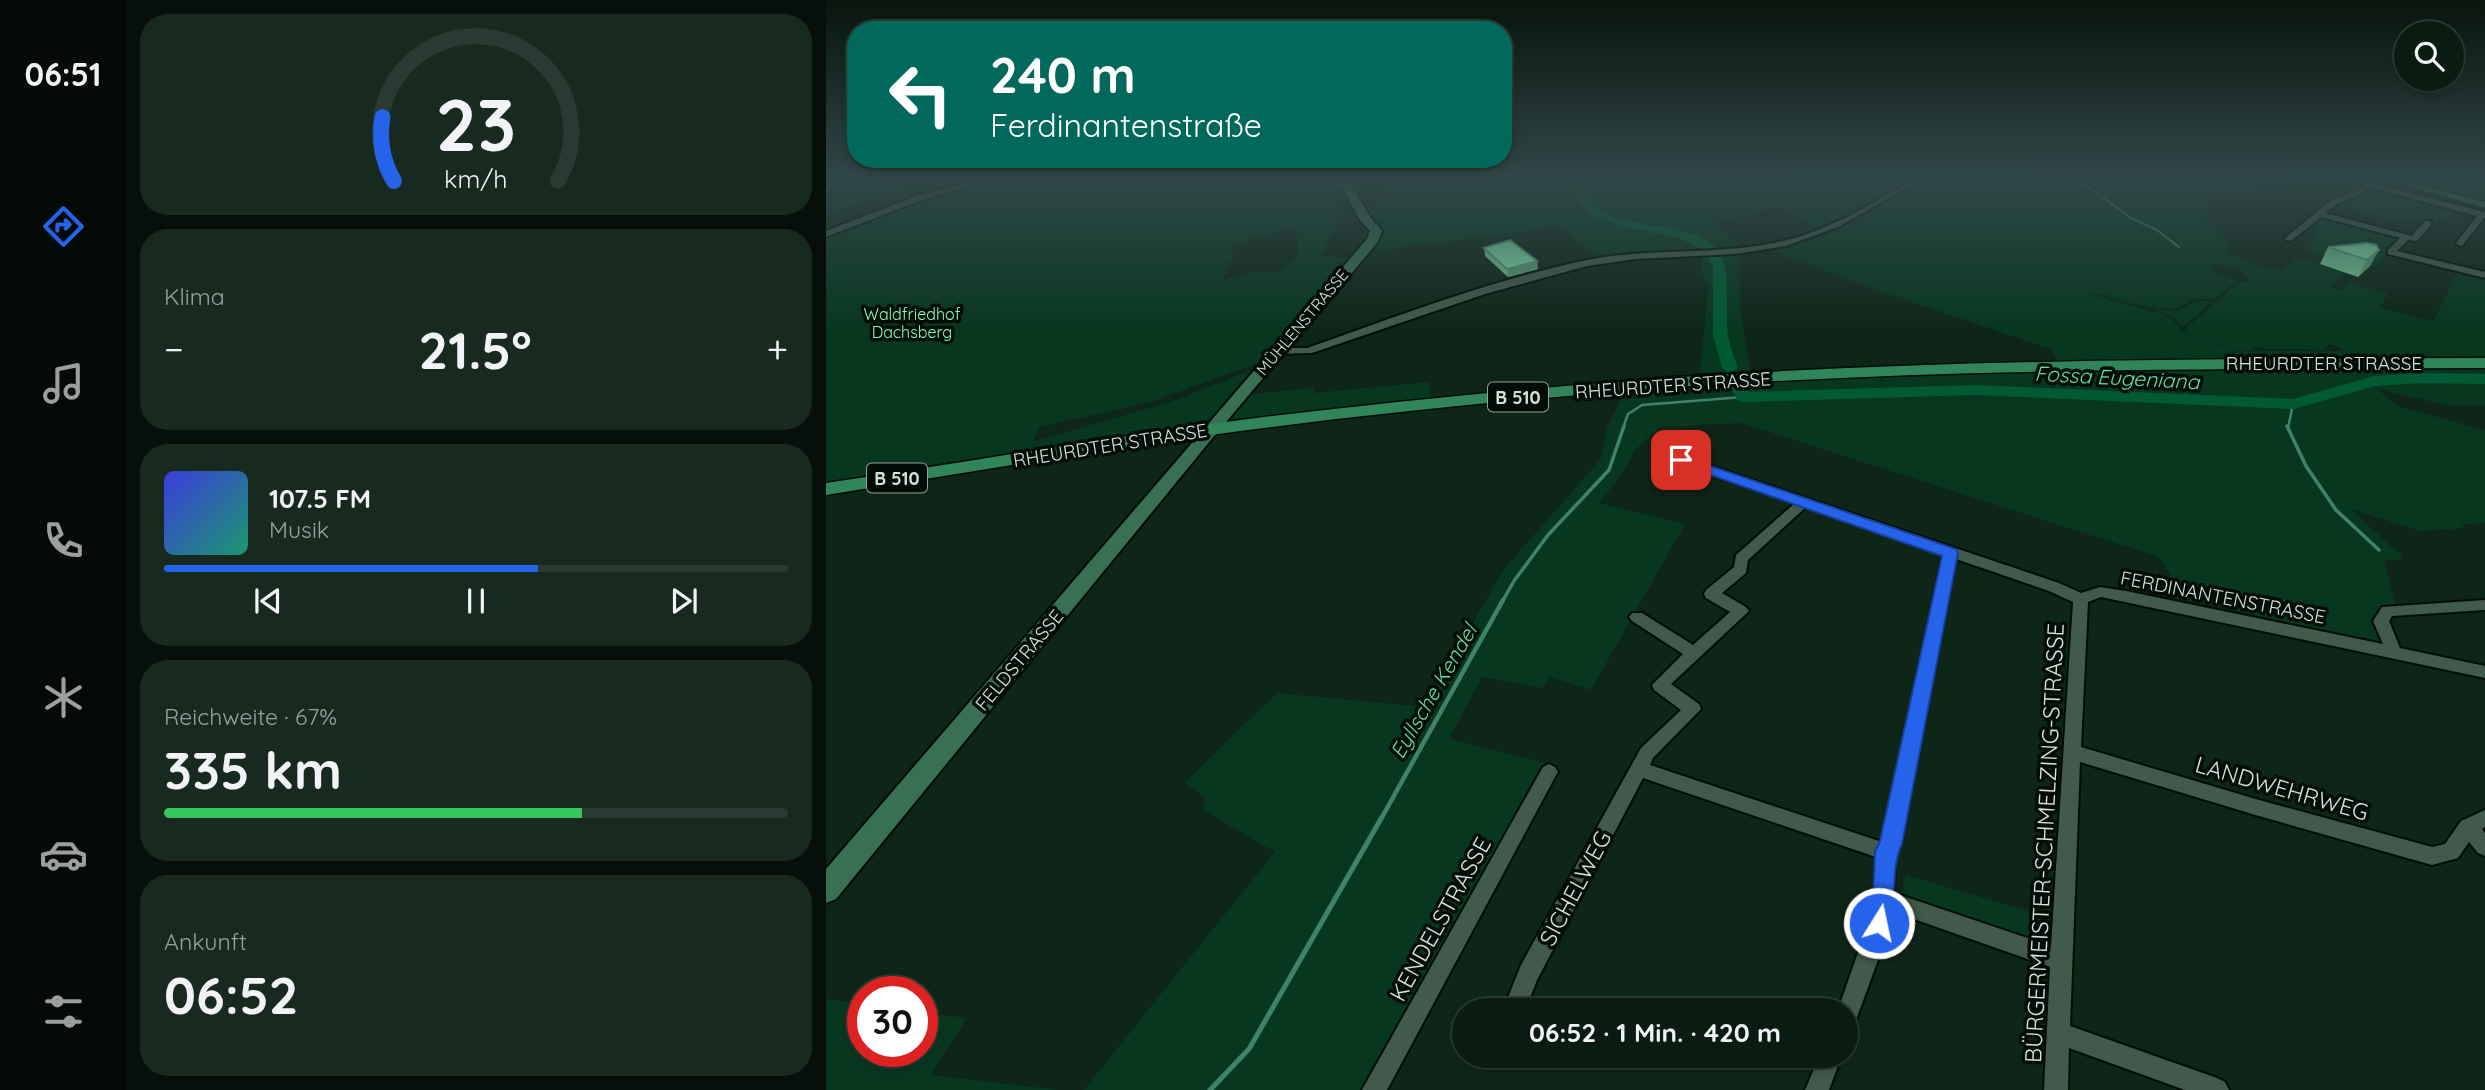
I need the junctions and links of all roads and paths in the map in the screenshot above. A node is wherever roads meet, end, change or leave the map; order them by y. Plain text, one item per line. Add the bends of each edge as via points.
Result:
1 (1374, 228) edge
2 (1827, 228) edge
3 (2302, 228) edge
4 (2371, 228) edge
5 (2424, 228) edge
6 (2472, 228) edge
7 (2406, 237) junction
8 (2288, 239) dead end
9 (2460, 243) dead end
10 (2485, 275) edge
11 (1277, 351) junction
12 (2485, 363) edge
13 (1212, 430) junction
14 (1681, 460) dead end
15 (826, 489) edge
16 (1802, 503) junction
17 (1950, 553) junction
18 (2081, 599) junction
19 (2485, 604) edge
20 (1637, 617) dead end
21 (2394, 652) junction
22 (1695, 654) junction
23 (2485, 672) edge
24 (2072, 752) junction
25 (1639, 769) junction
26 (1549, 772) dead end
27 (2485, 818) edge
28 (2468, 827) junction
29 (2485, 847) edge
30 (1886, 852) junction
31 (826, 890) edge
32 (1884, 899) junction
33 (2060, 960) junction
34 (1519, 998) edge
35 (1853, 998) edge
36 (2058, 1033) junction
37 (1826, 1068) edge
38 (1374, 1090) edge
39 (1817, 1090) edge
40 (2056, 1090) edge
41 (2217, 1090) edge

1 - 11 street, MÜHLENSTRASSE via 1376,236
2 - 11 street via 1795,241 1744,250 1590,262 1308,351
3 - 8 street
4 - 7 street
5 - 7 street via 2414,239
6 - 9 street
7 - 10 street via 2392,252
11 - 13 street, MÜHLENSTRASSE
12 - 13 main road, RHEURDTER STRASSE / B 510 via 2138,364 1871,372 1631,386
13 - 15 main road, RHEURDTER STRASSE / B 510
13 - 31 street, FELDSTRASSE
14 - 16 street
16 - 17 street
16 - 22 street via 1741,558 1741,569 1711,594 1741,611
17 - 18 street
17 - 30 street
18 - 21 street, FERDINANTENSTRASSE via 2100,593 2126,596
18 - 24 street, BÜRGERMEISTER-SCHMELZING-STRASSE
19 - 21 street via 2388,611 2381,621
20 - 22 street
21 - 23 street, FERDINANTENSTRASSE
22 - 25 street, SICHELWEG via 1660,685 1693,709 1647,753
24 - 28 street, LANDWEHRWEG via 2432,856 2451,852
24 - 33 street, BÜRGERMEISTER-SCHMELZING-STRASSE
25 - 30 street
25 - 34 street, SICHELWEG
26 - 38 street, KENDELSTRASSE
27 - 28 street, LANDWEHRWEG
28 - 29 street
30 - 32 street
32 - 33 street
32 - 35 street via 1873,947
33 - 36 street, BÜRGERMEISTER-SCHMELZING-STRASSE
36 - 40 street, BÜRGERMEISTER-SCHMELZING-STRASSE
36 - 41 street
37 - 39 street

